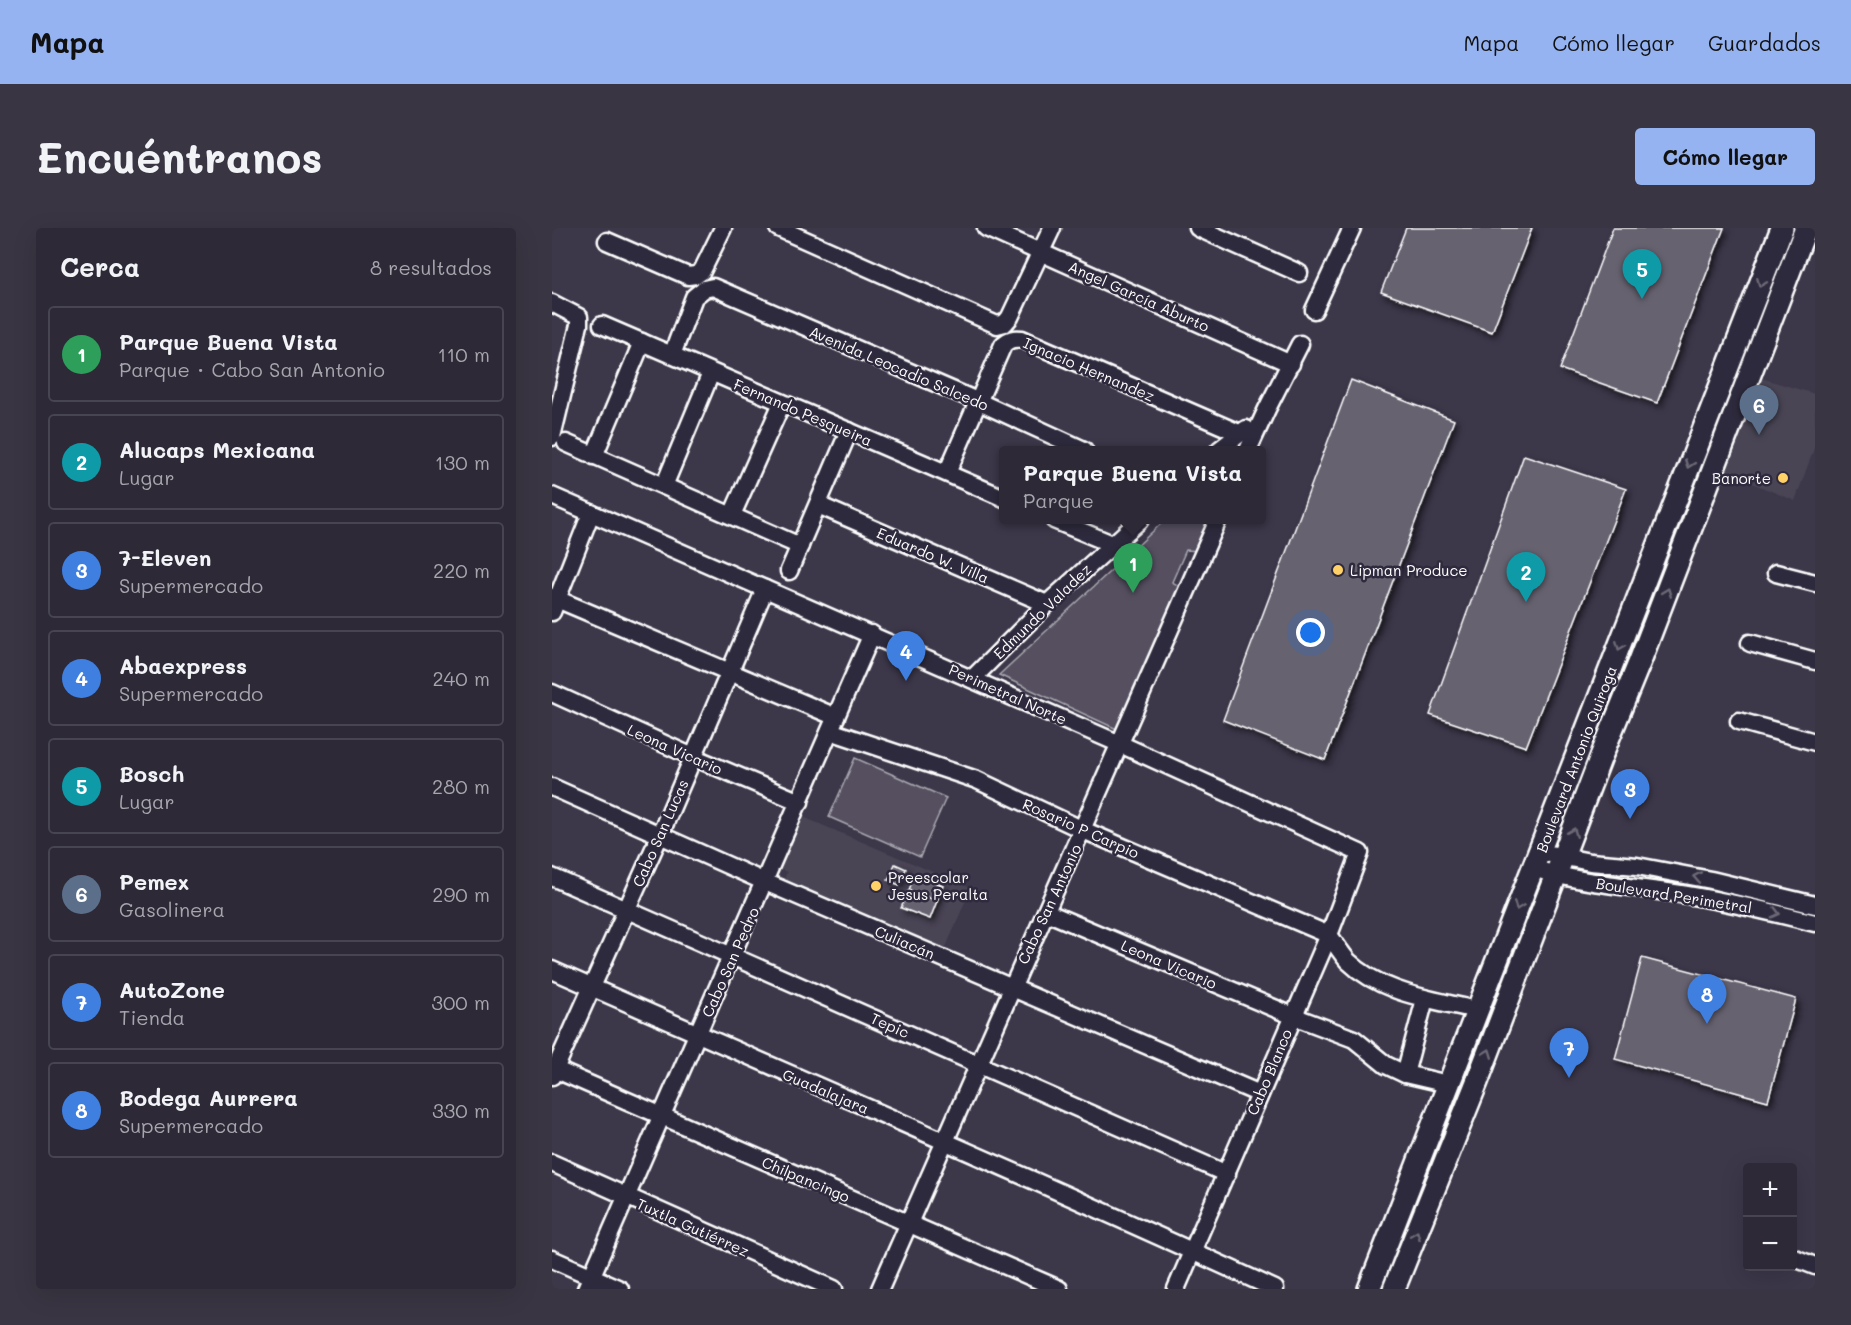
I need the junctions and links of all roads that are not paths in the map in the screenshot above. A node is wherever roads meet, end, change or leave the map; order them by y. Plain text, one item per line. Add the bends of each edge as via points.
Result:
1 (723, 228) edge
2 (778, 228) edge
3 (986, 228) edge
4 (1052, 228) edge
5 (1198, 228) edge
6 (1352, 228) edge
7 (1782, 228) edge
8 (1806, 228) edge
9 (607, 241) dead end
10 (1041, 252) junction
11 (1299, 273) dead end
12 (552, 303) edge
13 (1314, 310) dead end
14 (602, 325) dead end
15 (642, 342) junction
16 (1300, 344) dead end
17 (672, 355) junction
18 (1291, 364) junction
19 (711, 373) junction
20 (557, 392) edge
21 (977, 401) junction
22 (782, 403) junction
23 (1262, 419) junction
24 (849, 431) junction
25 (1239, 433) junction
26 (559, 440) edge
27 (1075, 446) edge
28 (1224, 446) edge
29 (1250, 446) edge
30 (594, 456) junction
31 (947, 473) junction
32 (664, 486) junction
33 (552, 496) edge
34 (999, 496) edge
35 (818, 505) junction
36 (591, 513) junction
37 (732, 515) junction
38 (1066, 524) edge
39 (1134, 524) edge
40 (1216, 524) edge
41 (1112, 544) junction
42 (800, 546) junction
43 (789, 571) dead end
44 (1776, 573) dead end
45 (1815, 583) edge
46 (765, 589) junction
47 (554, 603) edge
48 (1047, 604) junction
49 (872, 634) junction
50 (1750, 643) dead end
51 (1815, 661) edge
52 (728, 672) junction
53 (972, 679) junction
54 (552, 693) edge
55 (1739, 722) dead end
56 (833, 724) junction
57 (1815, 742) edge
58 (1120, 744) junction
59 (693, 757) junction
60 (552, 787) edge
61 (800, 801) junction
62 (1083, 830) junction
63 (660, 835) junction
64 (1361, 855) joint
65 (1536, 860) junction
66 (1560, 866) junction
67 (552, 877) edge
68 (765, 882) junction
69 (1815, 906) edge
70 (627, 909) junction
71 (1046, 912) junction
72 (1815, 923) edge
73 (1329, 935) junction
74 (731, 955) junction
75 (552, 970) edge
76 (592, 988) junction
77 (1011, 988) junction
78 (1425, 999) junction
79 (1476, 1010) junction
80 (1293, 1016) junction
81 (698, 1035) junction
82 (978, 1065) junction
83 (553, 1071) edge
84 (1405, 1074) junction
85 (1448, 1084) junction
86 (1260, 1094) junction
87 (662, 1116) junction
88 (946, 1142) junction
89 (552, 1163) edge
90 (1227, 1174) junction
91 (626, 1197) junction
92 (909, 1223) junction
93 (1192, 1251) junction
94 (552, 1258) edge
95 (1797, 1259) edge
96 (1815, 1266) edge
97 (589, 1283) edge
98 (620, 1289) edge
99 (834, 1289) edge
100 (880, 1289) edge
101 (1059, 1289) edge
102 (1176, 1289) edge
103 (1275, 1289) edge
104 (1369, 1289) edge
105 (1395, 1289) edge

1 - 9 street via 702,271 688,276
2 - 10 street via 997,325 1010,317
3 - 10 street, Angel García Aburto
4 - 10 street
5 - 11 street
6 - 13 street
7 -> 65 main road, Boulevard Antonio Quiroga
66 -> 8 main road, Boulevard Antonio Quiroga
10 - 18 street, Angel García Aburto
12 - 20 street via 579,317
14 - 15 street, Fernando Pesqueira
15 - 17 street, Fernando Pesqueira
15 - 30 street
16 - 18 street
17 - 19 street, Fernando Pesqueira
17 - 21 street, Avenida Leocadio Salcedo via 694,297 713,287
18 - 23 street
19 - 22 street, Fernando Pesqueira
19 - 32 street
20 - 26 street
21 - 25 street, Ignacio Hernandez via 1003,345 1015,338
21 - 27 street, Avenida Leocadio Salcedo
21 - 31 street, Ignacio Hernandez
22 - 24 street, Fernando Pesqueira
22 - 37 street
23 - 25 street
23 - 29 street
24 - 31 street, Fernando Pesqueira
24 - 35 street
25 - 28 street
26 - 30 street
30 - 32 street
31 - 34 street, Fernando Pesqueira
32 - 37 street
33 - 36 street, Perimetral Norte
35 - 42 street
35 - 48 street, Eduardo W. Villa
36 - 46 street, Perimetral Norte
36 - 47 street
37 - 42 street
38 - 41 street
39 - 41 street, Edmundo Valadez
40 - 58 street, Cabo San Antonio
41 - 48 street, Edmundo Valadez
42 - 43 street
44 - 45 street
46 - 49 street, Perimetral Norte
46 - 52 street, Cabo San Lucas
47 - 52 street, Rosario P Carpio
48 - 53 street, Edmundo Valadez
49 - 53 street, Perimetral Norte
49 - 56 street, Cabo San Pedro
50 - 51 street
52 - 56 street, Rosario P Carpio
52 - 59 street, Cabo San Lucas
53 - 58 street, Perimetral Norte
54 - 59 street, Leona Vicario
55 - 57 street
56 - 61 street, Cabo San Pedro
56 - 62 street, Rosario P Carpio via 961,774
58 - 62 street, Cabo San Antonio
58 - 64 street, Perimetral Norte
59 - 61 street, Leona Vicario
59 - 63 street, Cabo San Lucas
60 - 63 street, Culiacán
61 - 68 street, Cabo San Pedro
62 - 71 street, Cabo San Antonio
62 - 73 street, Rosario P Carpio
63 - 68 street, Culiacán
63 - 70 street, Cabo San Lucas
64 - 73 street, Cabo Blanco
65 - 66 street, Boulevard Perimetral
65 -> 79 main road, Boulevard Antonio Quiroga
69 -> 66 street, Boulevard Perimetral via 1637,866
66 -> 72 street, Boulevard Perimetral via 1612,886 1729,902
105 -> 66 main road, Boulevard Antonio Quiroga
67 - 70 street, Tepic
68 - 74 street, Cabo San Pedro
68 - 77 street, Culiacán
70 - 74 street, Tepic
70 - 76 street, Cabo San Lucas
71 - 77 street, Cabo San Antonio
71 - 80 street, Leona Vicario
73 - 78 street via 1347,960 1372,979
73 - 80 street, Cabo Blanco
74 - 81 street, Cabo San Pedro
74 - 82 street, Tepic
75 - 76 street, Guadalajara
76 - 81 street, Guadalajara
76 - 83 street, Cabo San Lucas
77 - 82 street, Cabo San Antonio
77 - 86 street, Culiacán
78 - 79 street
78 - 84 street
79 - 85 main road, Boulevard Antonio Quiroga
80 - 84 street, Leona Vicario via 1354,1039 1386,1065
80 - 86 street, Cabo Blanco
81 - 87 street, Cabo San Pedro
81 - 88 street, Guadalajara
82 - 88 street, Cabo San Antonio
82 - 90 street, Tepic
83 - 87 street, Chilpancingo
84 - 85 street, Leona Vicario
85 - 104 main road, Boulevard Antonio Quiroga
86 - 90 street, Cabo Blanco
87 - 91 street, Cabo San Pedro
87 - 92 street, Chilpancingo
88 - 92 street, Cabo San Antonio
88 - 93 street, Guadalajara
89 - 91 street, Tuxtla Gutiérrez
90 - 93 street, Cabo Blanco
91 - 97 street, Cabo San Pedro
91 - 99 street, Tuxtla Gutiérrez
92 - 100 street, Cabo San Antonio
92 - 101 street, Chilpancingo
93 - 102 street, Cabo Blanco
93 - 103 street, Guadalajara
94 - 97 street
95 - 96 street
97 - 98 street

